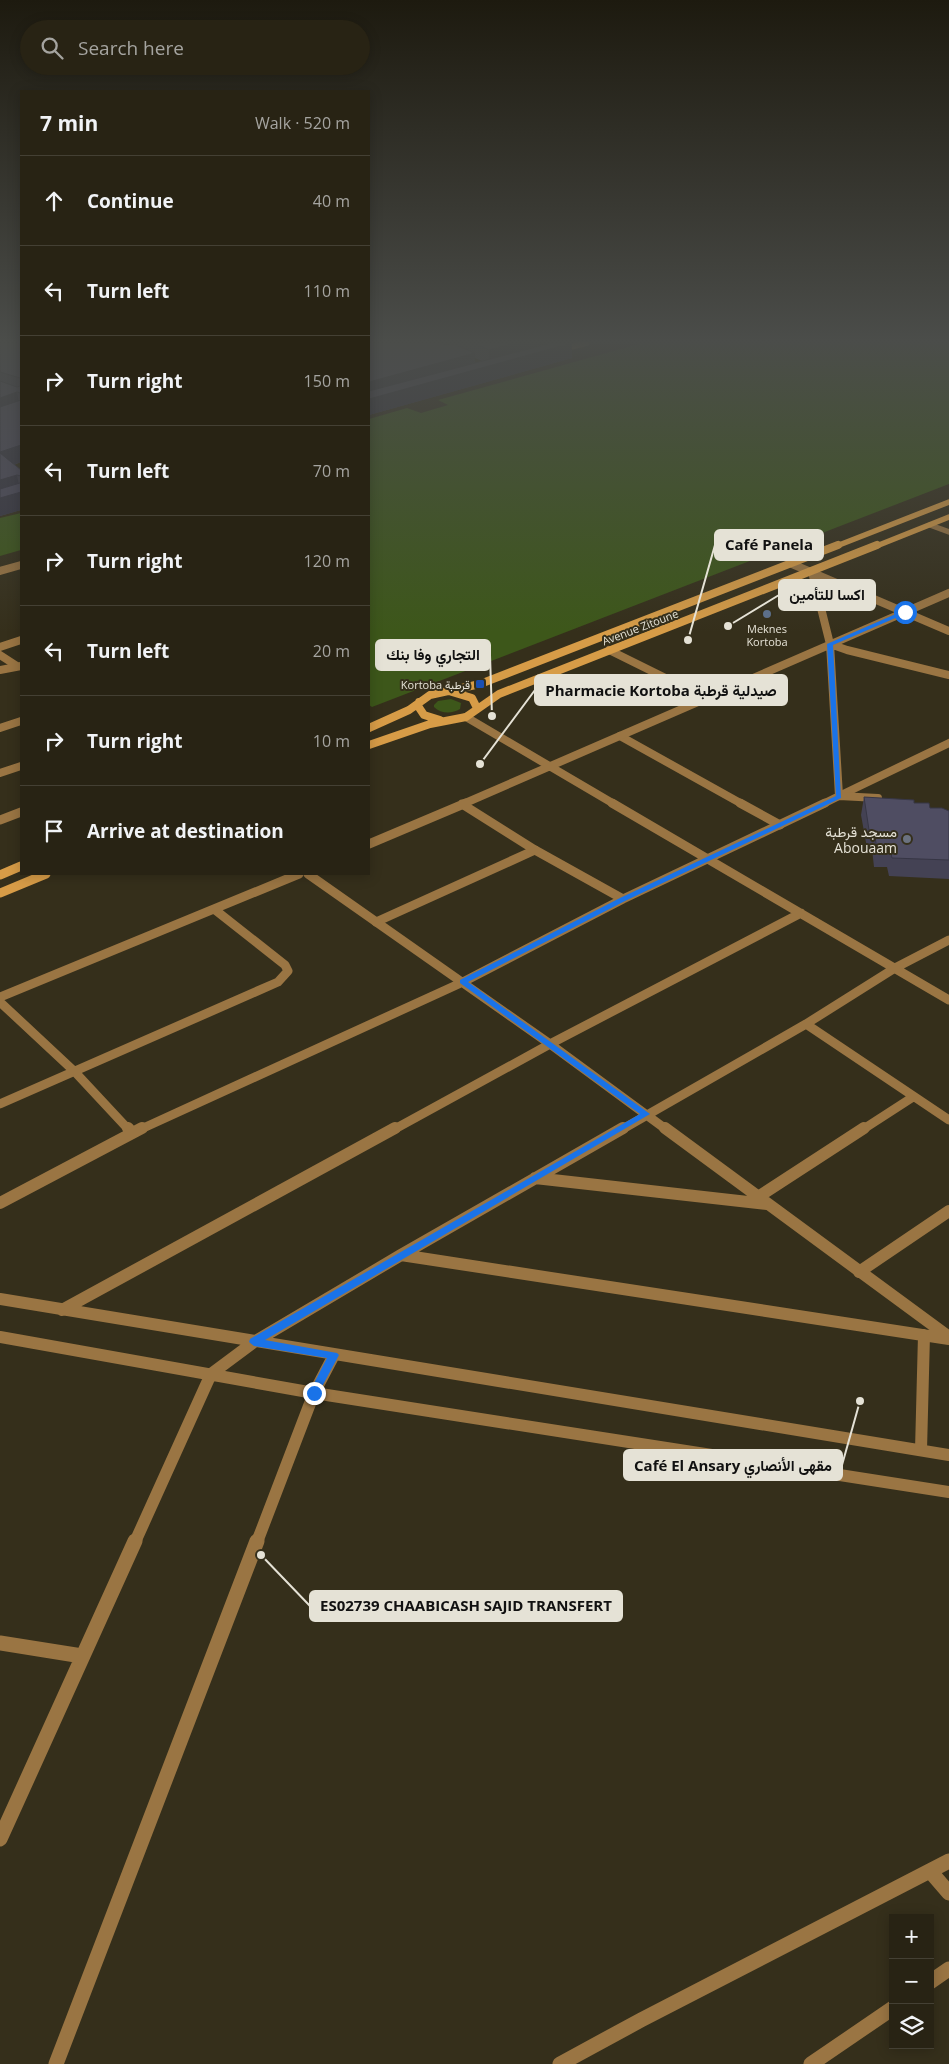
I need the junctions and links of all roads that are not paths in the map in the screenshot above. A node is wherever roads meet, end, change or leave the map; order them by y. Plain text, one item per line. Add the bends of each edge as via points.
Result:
1 (949, 502) edge
2 (949, 517) edge
3 (930, 525) junction
4 (949, 532) edge
5 (792, 564) junction
6 (20, 565) edge
7 (0, 571) edge
8 (812, 572) junction
9 (949, 593) edge
10 (905, 612) junction
11 (949, 631) edge
12 (20, 640) edge
13 (830, 644) junction
14 (0, 647) edge
15 (609, 650) junction
16 (0, 655) edge
17 (19, 666) edge
18 (0, 670) edge
19 (949, 675) edge
20 (439, 692) junction
21 (708, 699) junction
22 (419, 702) junction
23 (477, 708) junction
24 (466, 717) junction
25 (20, 720) edge
26 (449, 720) junction
27 (370, 727) edge
28 (0, 728) edge
29 (620, 736) junction
30 (949, 743) edge
31 (370, 746) edge
32 (20, 766) edge
33 (550, 766) junction
34 (0, 773) edge
35 (839, 796) junction
36 (889, 799) edge
37 (462, 804) junction
38 (20, 812) edge
39 (0, 820) edge
40 (780, 826) junction
41 (370, 844) edge
42 (535, 850) junction
43 (709, 859) junction
44 (20, 866) edge
45 (0, 875) edge
46 (44, 875) edge
47 (297, 875) edge
48 (309, 875) edge
49 (0, 893) edge
50 (623, 899) junction
51 (214, 909) junction
52 (801, 912) junction
53 (376, 922) junction
54 (949, 940) edge
55 (895, 968) junction
56 (463, 982) junction
57 (0, 996) edge
58 (949, 1000) edge
59 (0, 1002) edge
60 (806, 1024) junction
61 (550, 1044) junction
62 (75, 1072) junction
63 (913, 1097) junction
64 (0, 1104) edge
65 (646, 1114) junction
66 (949, 1120) edge
67 (132, 1133) junction
68 (535, 1178) junction
69 (758, 1197) junction
70 (0, 1203) edge
71 (768, 1204) junction
72 (949, 1211) edge
73 (401, 1255) junction
74 (859, 1272) junction
75 (0, 1299) edge
76 (62, 1310) junction
77 (924, 1335) junction
78 (0, 1337) edge
79 (949, 1338) edge
80 (254, 1342) junction
81 (334, 1355) junction
82 (211, 1374) junction
83 (314, 1393) junction
84 (921, 1450) junction
85 (949, 1455) edge
86 (949, 1492) edge
87 (0, 1643) edge
88 (82, 1656) junction
89 (0, 1839) edge
90 (949, 1861) edge
91 (930, 1871) junction
92 (949, 1893) edge
93 (949, 1969) edge
94 (934, 1979) edge
95 (889, 2011) edge
96 (56, 2064) edge
97 (560, 2064) edge
98 (811, 2064) edge

1 - 5 main road, Avenue Zitoune
2 - 3 main road, Avenue Zitoune
3 - 4 street
3 - 8 main road, Avenue Zitoune
5 - 8 street
5 - 20 main road, Avenue Zitoune via 480,684
6 - 7 street
8 - 10 street
8 - 13 street
8 - 15 main road, Avenue Zitoune
9 - 10 street
10 - 11 street
10 - 13 street
12 - 14 street
13 - 19 street
13 - 21 street
13 - 35 street
15 - 21 street
15 - 23 main road, Avenue Zitoune via 498,694
16 - 17 street
17 - 18 street
20 - 22 main road, Avenue Zitoune
20 - 23 main road via 467,695 474,699
21 - 29 street
22 - 26 main road via 420,711 424,714
22 - 27 main road, Avenue Zitoune
23 - 24 main road, Avenue Zitoune
24 - 26 main road, Avenue Zitoune
24 - 33 street
25 - 28 street
26 - 31 main road, Avenue Zitoune
29 - 33 street
29 - 40 street
30 - 35 street
32 - 34 street
33 - 37 street
33 - 43 street
35 - 36 street
35 - 40 street
37 - 41 street
37 - 42 street
38 - 39 street
40 - 43 street
42 - 50 street
42 - 53 street
43 - 50 street
43 - 52 street
44 - 45 main road
46 - 49 main road
47 - 51 street
48 - 53 street
50 - 56 street
51 - 57 street
51 - 62 street via 285,965 288,971 284,977 268,988
52 - 55 street
52 - 61 street
53 - 56 street
54 - 55 street
55 - 58 street
55 - 60 street
56 - 61 street
56 - 67 street
59 - 62 street
60 - 63 street
60 - 65 street
61 - 65 street
61 - 76 street
62 - 64 street
62 - 67 street
63 - 66 street
63 - 69 street
65 - 68 street
65 - 69 street
67 - 70 street
68 - 71 street
68 - 73 street
69 - 71 street
71 - 74 street
72 - 74 street
73 - 77 street
73 - 80 street
74 - 79 street
75 - 76 street
76 - 80 street
77 - 79 street
77 - 84 street
78 - 82 street
80 - 81 street
80 - 82 street
81 - 83 street
81 - 84 street
82 - 83 street
82 - 88 street
83 - 86 street
83 - 96 street
84 - 85 street
87 - 88 street
88 - 89 street
90 - 91 street
91 - 92 street
91 - 97 street
93 - 94 street
95 - 98 street

